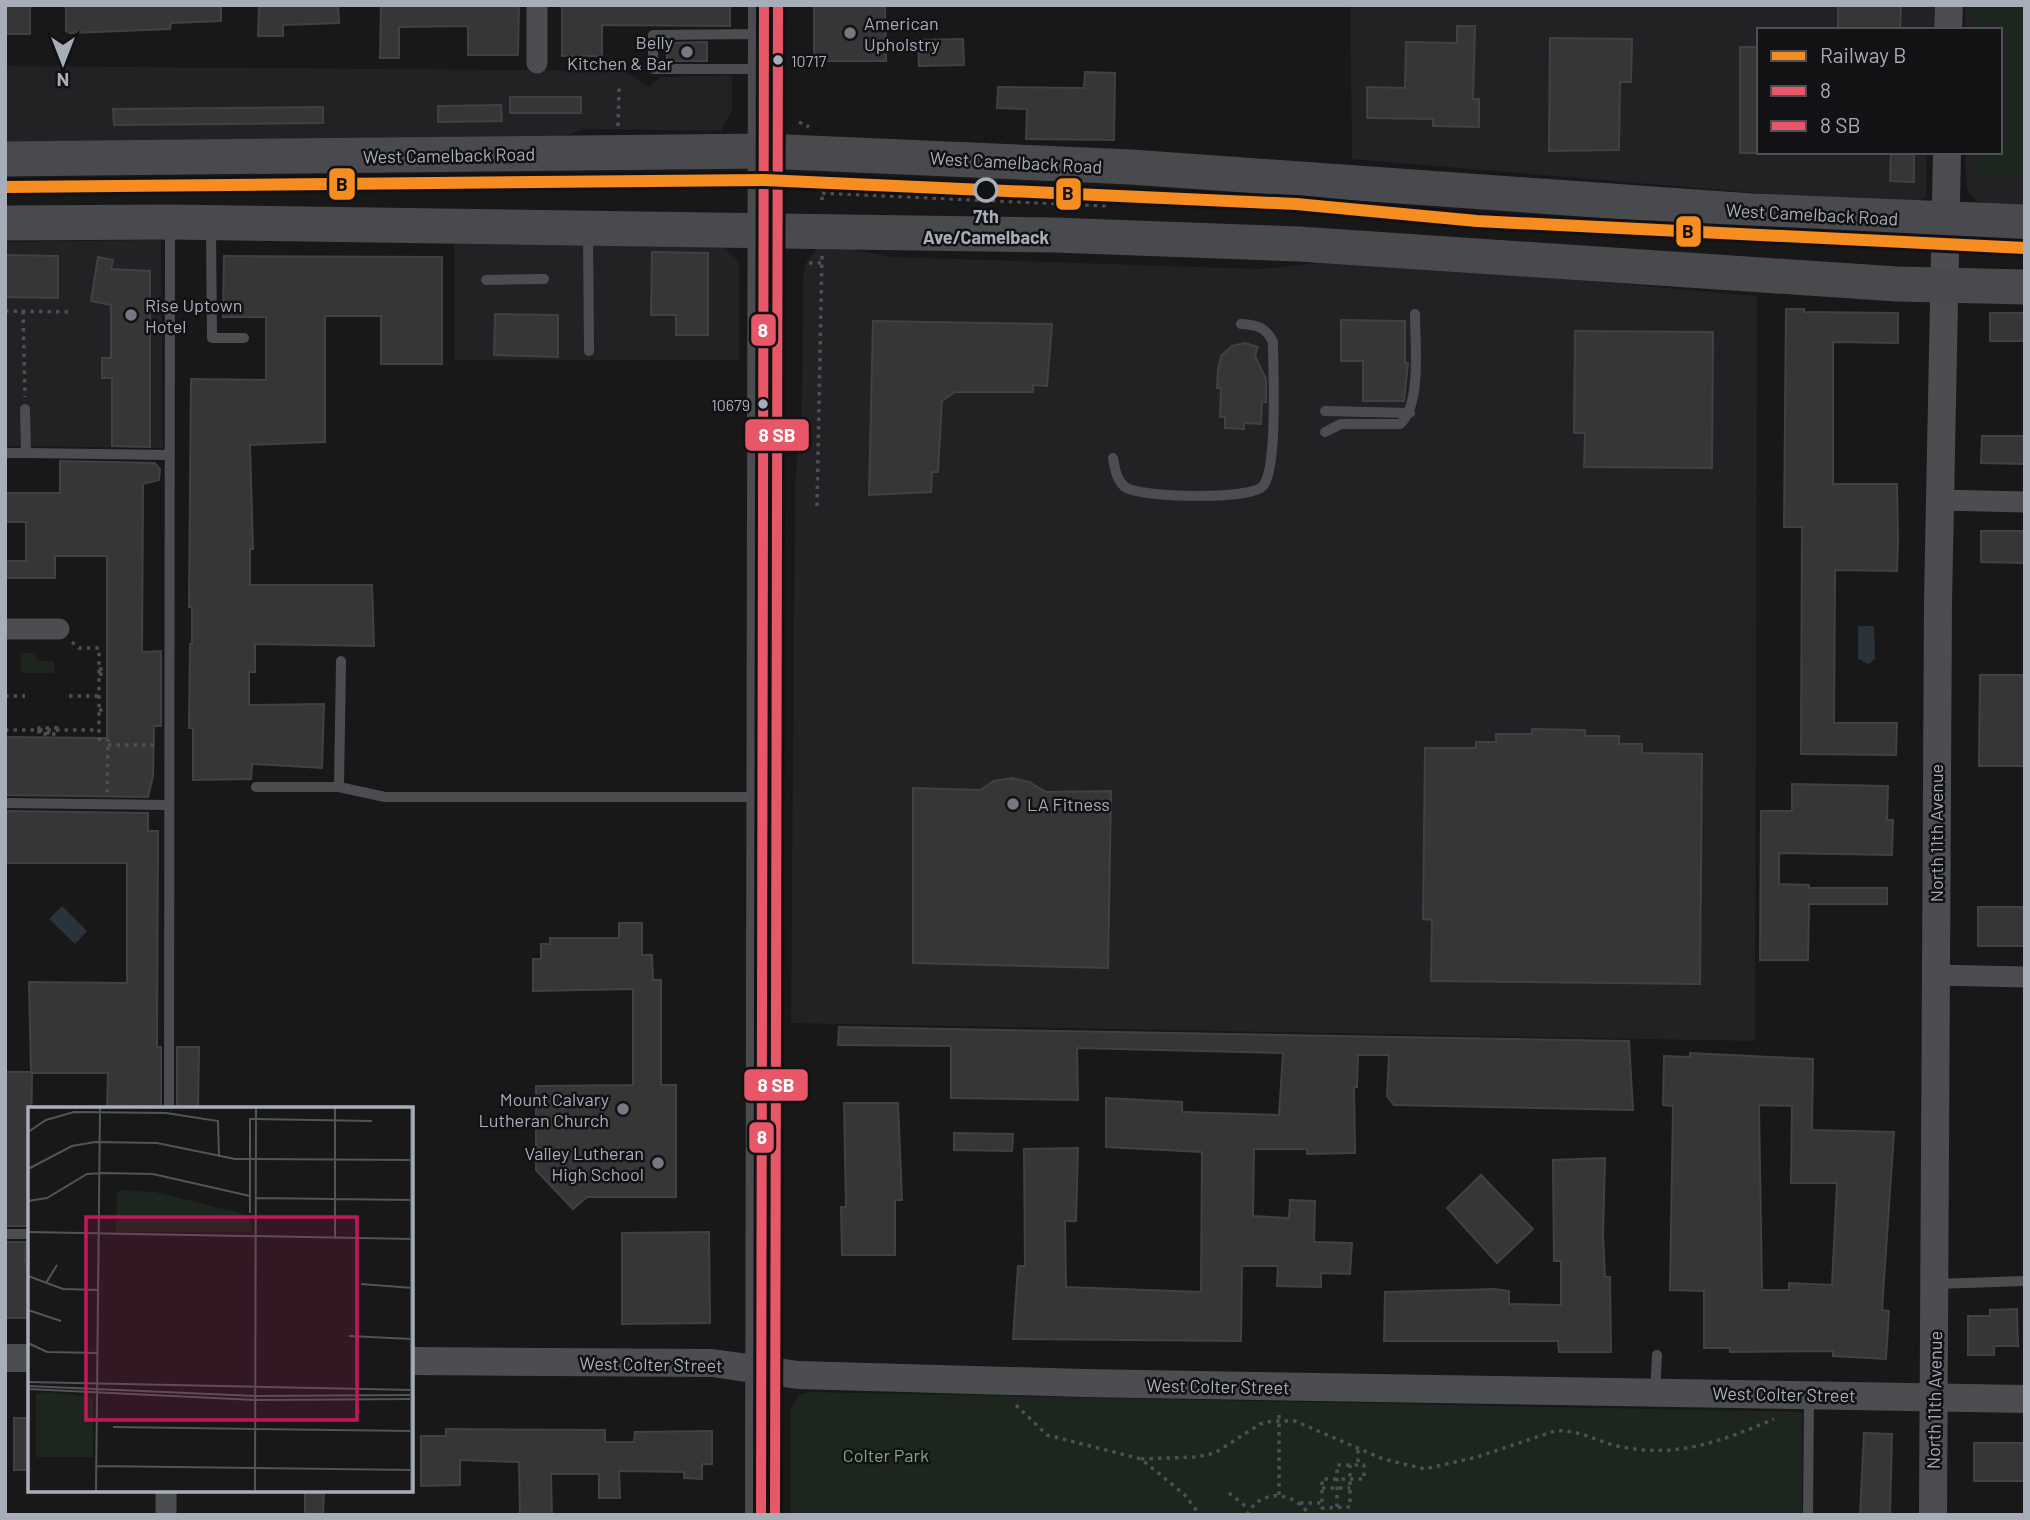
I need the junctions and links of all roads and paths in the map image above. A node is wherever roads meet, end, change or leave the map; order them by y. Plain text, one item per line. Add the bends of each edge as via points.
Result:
1 (537, 5) edge
2 (1949, 5) edge
3 (764, 20) edge
4 (1948, 28) edge
5 (537, 63) dead end
6 (764, 69) junction
7 (619, 88) dead end
8 (618, 126) dead end
9 (764, 151) junction
10 (1947, 154) edge
11 (5, 159) edge
12 (822, 200) dead end
13 (1110, 206) dead end
14 (1945, 220) junction
15 (170, 222) junction
16 (2025, 222) edge
17 (5, 223) edge
18 (211, 223) junction
19 (588, 229) junction
20 (764, 230) junction
21 (822, 250) dead end
22 (808, 263) dead end
23 (822, 263) junction
24 (544, 279) dead end
25 (486, 280) dead end
26 (1943, 286) junction
27 (2025, 286) edge
28 (5, 311) edge
29 (23, 311) junction
30 (73, 312) dead end
31 (1415, 314) dead end
32 (1241, 324) dead end
33 (244, 338) dead end
34 (589, 351) dead end
35 (25, 409) joint
36 (1325, 411) dead end
37 (1410, 413) junction
38 (1325, 432) dead end
39 (5, 453) edge
40 (26, 453) junction
41 (169, 455) junction
42 (1113, 458) dead end
43 (1940, 500) junction
44 (2025, 502) edge
45 (817, 506) dead end
46 (5, 629) edge
47 (59, 629) joint
48 (99, 648) junction
49 (107, 648) dead end
50 (341, 661) dead end
51 (99, 672) junction
52 (107, 672) dead end
53 (5, 696) edge
54 (25, 696) dead end
55 (69, 696) dead end
56 (99, 696) junction
57 (99, 707) junction
58 (107, 707) dead end
59 (5, 730) edge
60 (39, 730) junction
61 (99, 730) junction
62 (48, 731) junction
63 (57, 734) junction
64 (48, 737) dead end
65 (108, 745) junction
66 (169, 746) junction
67 (256, 787) dead end
68 (339, 787) junction
69 (764, 797) junction
70 (5, 803) edge
71 (107, 804) junction
72 (169, 805) junction
73 (1936, 975) junction
74 (2025, 977) edge
75 (169, 1107) edge
76 (5, 1234) edge
77 (28, 1234) edge
78 (2025, 1281) edge
79 (1935, 1284) junction
80 (1657, 1355) dead end
81 (5, 1358) edge
82 (28, 1358) edge
83 (413, 1361) edge
84 (761, 1370) junction
85 (1280, 1387) junction
86 (1656, 1392) junction
87 (1933, 1398) junction
88 (1010, 1399) dead end
89 (2025, 1399) edge
90 (1808, 1404) junction
91 (1279, 1420) junction
92 (1358, 1449) junction
93 (1141, 1459) junction
94 (1350, 1465) junction
95 (1358, 1465) junction
96 (1337, 1479) junction
97 (1350, 1479) junction
98 (1322, 1488) junction
99 (1337, 1488) junction
100 (1350, 1488) junction
101 (166, 1492) edge
102 (1229, 1493) dead end
103 (1279, 1495) junction
104 (1300, 1503) junction
105 (1322, 1503) junction
106 (1337, 1507) junction
107 (1249, 1509) junction
108 (166, 1515) edge
109 (761, 1515) edge
110 (1200, 1515) edge
111 (1247, 1515) edge
112 (1309, 1515) edge
113 (1808, 1515) edge
114 (1933, 1515) edge

1 - 5 street
2 - 4 street
3 - 6 main road
3 - 6 lane via 653,34 653,69
6 - 9 main road
7 - 8 path
9 - 11 main road, West Camelback Road
9 - 14 main road, West Camelback Road via 1131,167 1714,209
9 - 20 main road
10 - 14 street, North 11th Avenue
12 - 13 path via 822,190
14 - 16 main road, West Camelback Road
14 - 26 street, North 11th Avenue
15 - 17 main road
15 - 18 main road
15 - 41 lane
18 - 19 main road
18 - 33 lane via 212,338
19 - 20 main road
19 - 34 lane
20 - 26 main road via 1299,244
20 - 69 main road
21 - 23 path
22 - 23 path
23 - 45 path
24 - 25 lane
26 - 27 main road
26 - 43 street, North 11th Avenue
28 - 29 path
29 - 30 path
29 - 35 path
31 - 37 lane
32 - 42 lane via 1255,324 1268,331 1273,342 1272,453 1262,487 1233,496 1144,493 1127,489 1117,478
35 - 40 lane
36 - 37 lane
37 - 38 lane via 1400,424 1341,424
39 - 40 lane
40 - 41 lane
41 - 66 lane
43 - 44 street
43 - 73 street, North 11th Avenue
46 - 47 street
47 - 48 path via 79,648
48 - 49 path
48 - 51 path
50 - 68 lane
51 - 52 path
51 - 56 path
53 - 54 path
55 - 56 path
56 - 57 path
57 - 58 path
57 - 61 path
59 - 60 path
60 - 62 path
60 - 63 path via 39,734
61 - 63 path
61 - 65 path via 99,739 108,740
62 - 63 path
62 - 64 path, bridge
65 - 66 path
65 - 71 path
66 - 72 lane
67 - 68 lane
68 - 69 lane via 385,797
69 - 84 main road
70 - 71 lane
71 - 72 lane
72 - 75 lane
73 - 74 street
73 - 79 street, North 11th Avenue
76 - 77 lane
78 - 79 lane
79 - 87 street, North 11th Avenue
80 - 86 lane
81 - 82 street
83 - 84 street, West Colter Street via 712,1363
84 - 85 street, West Colter Street via 797,1375
84 - 109 main road
85 - 86 street, West Colter Street
85 - 91 path
86 - 90 street, West Colter Street
87 - 89 street, West Colter Street
87 - 90 street, West Colter Street
87 - 114 street, North 11th Avenue
88 - 93 path via 1047,1435
90 - 92 path via 1682,1451 1618,1447 1566,1430 1435,1468 1399,1464
90 - 113 lane
91 - 92 path via 1295,1422
91 - 93 path via 1260,1424 1215,1453
91 - 103 path
92 - 95 path
93 - 110 path via 1184,1494
94 - 95 path
94 - 96 path via 1336,1465
94 - 97 path
95 - 97 path via 1364,1465 1364,1479
96 - 97 path
96 - 98 path via 1322,1479
96 - 99 path
97 - 100 path
98 - 99 path
98 - 105 path
99 - 100 path
99 - 106 path
100 - 106 path via 1350,1507
101 - 108 street
102 - 107 path
103 - 104 path
103 - 107 path
104 - 105 path
104 - 112 path
105 - 106 path via 1322,1508
107 - 111 path

